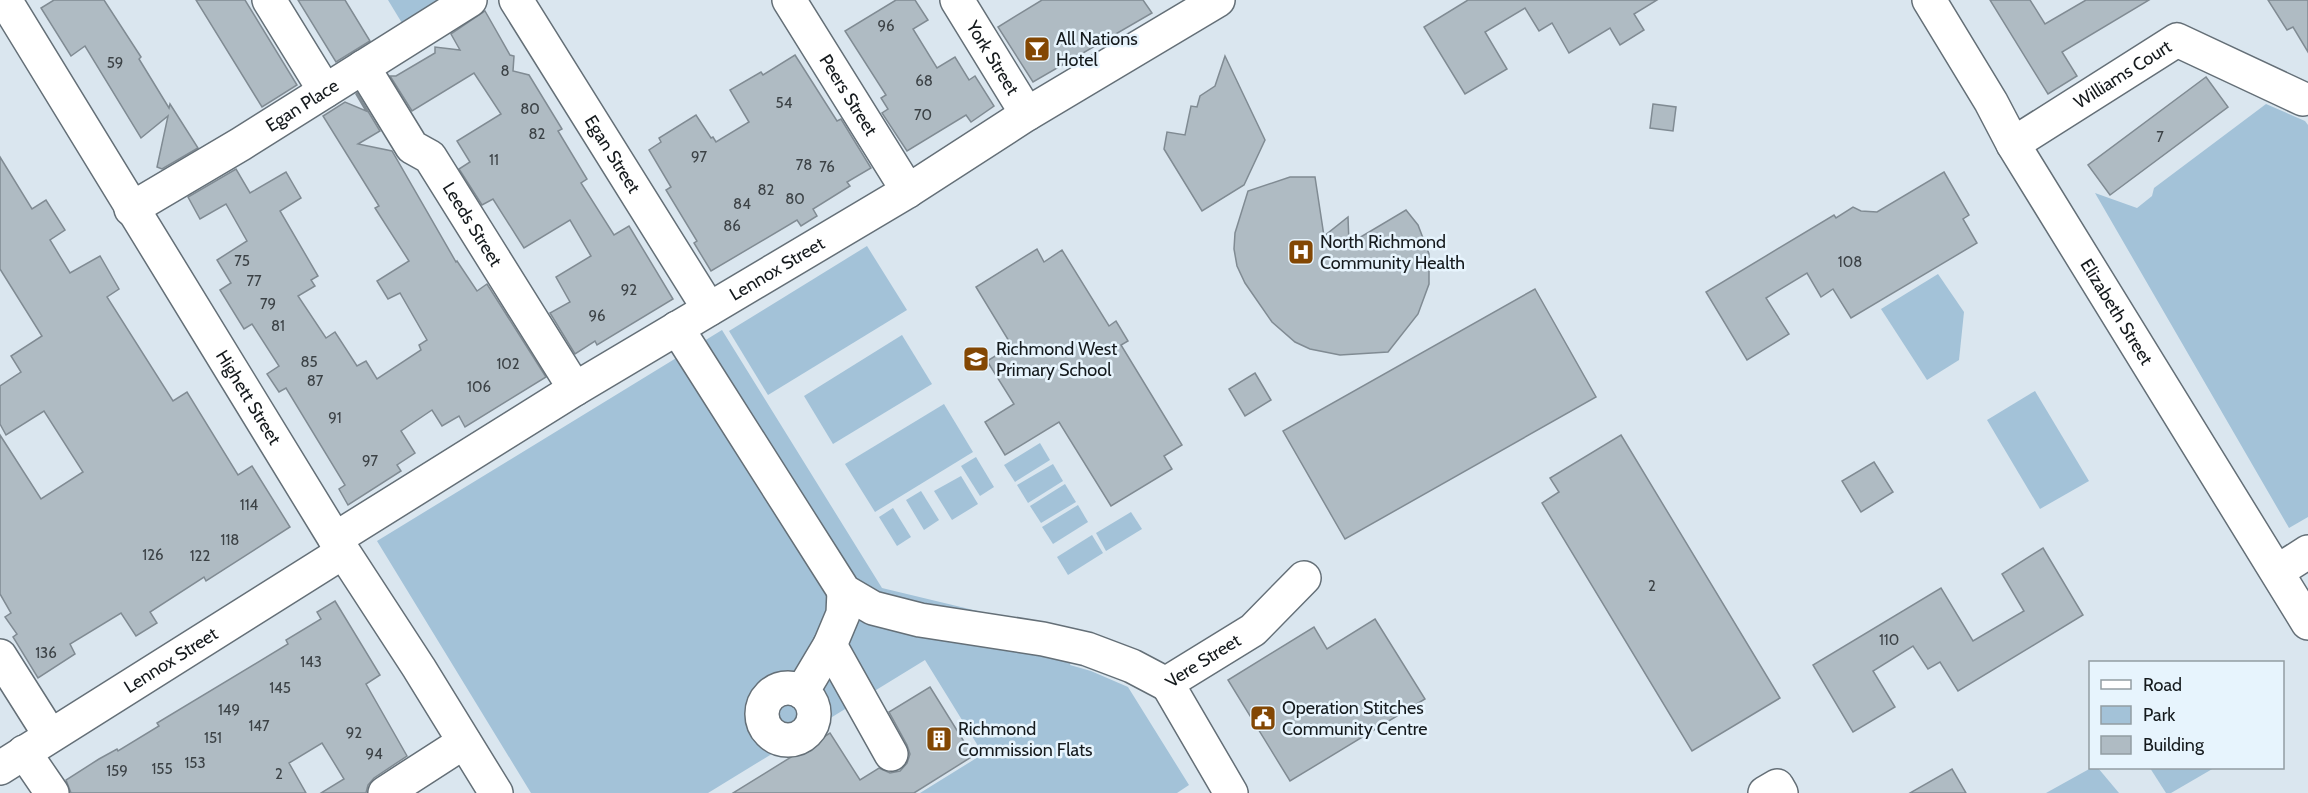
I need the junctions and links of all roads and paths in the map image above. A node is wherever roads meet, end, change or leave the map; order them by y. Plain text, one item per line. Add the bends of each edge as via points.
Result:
1 (5, 0) edge
2 (269, 0) edge
3 (470, 0) edge
4 (516, 0) edge
5 (789, 0) edge
6 (957, 0) edge
7 (1218, 0) edge
8 (1929, 0) edge
9 (363, 67) junction
10 (325, 91) junction
11 (2303, 99) dead end
12 (1027, 114) junction
13 (2013, 144) junction
14 (908, 191) junction
15 (131, 208) junction
16 (709, 309) junction
17 (677, 328) junction
18 (575, 389) junction
19 (339, 546) junction
20 (2308, 552) edge
21 (2278, 571) junction
22 (1304, 578) dead end
23 (844, 591) junction
24 (2308, 623) edge
25 (830, 645) junction
26 (0, 656) edge
27 (1168, 685) junction
28 (802, 692) dead end
29 (465, 742) junction
30 (25, 752) edge
31 (891, 754) dead end
32 (52, 793) edge
33 (385, 793) edge
34 (496, 793) edge
35 (1231, 793) edge

1 - 15 street, Highett Street
2 - 10 street
3 - 9 street, Egan Place
4 - 16 street, Egan Street
5 - 14 street, Peers Street
6 - 12 street, York Street
7 - 12 street, Lennox Street
8 - 13 street, Elizabeth Street
9 - 10 street, Egan Place
9 - 18 street, Leeds Street via 412,147 430,157
10 - 15 street, Egan Place
11 - 13 street, Williams Court via 2177,40
12 - 14 street, Lennox Street
13 - 21 street, Elizabeth Street
14 - 16 street, Lennox Street
15 - 19 street, Highett Street
16 - 17 street, Lennox Street
17 - 18 street, Lennox Street
17 - 23 street
18 - 19 street, Lennox Street via 417,488
19 - 29 street, Highett Street
19 - 30 street, Lennox Street
20 - 21 street
21 - 24 street, Elizabeth Street
22 - 27 street, Vere Street via 1253,630
23 - 25 street via 843,614
23 - 27 street via 873,608 920,621 1087,649
25 - 28 street
25 - 31 street
26 - 30 street
27 - 35 street, Vere Street
29 - 33 street
29 - 34 street, Highett Street
30 - 32 street

